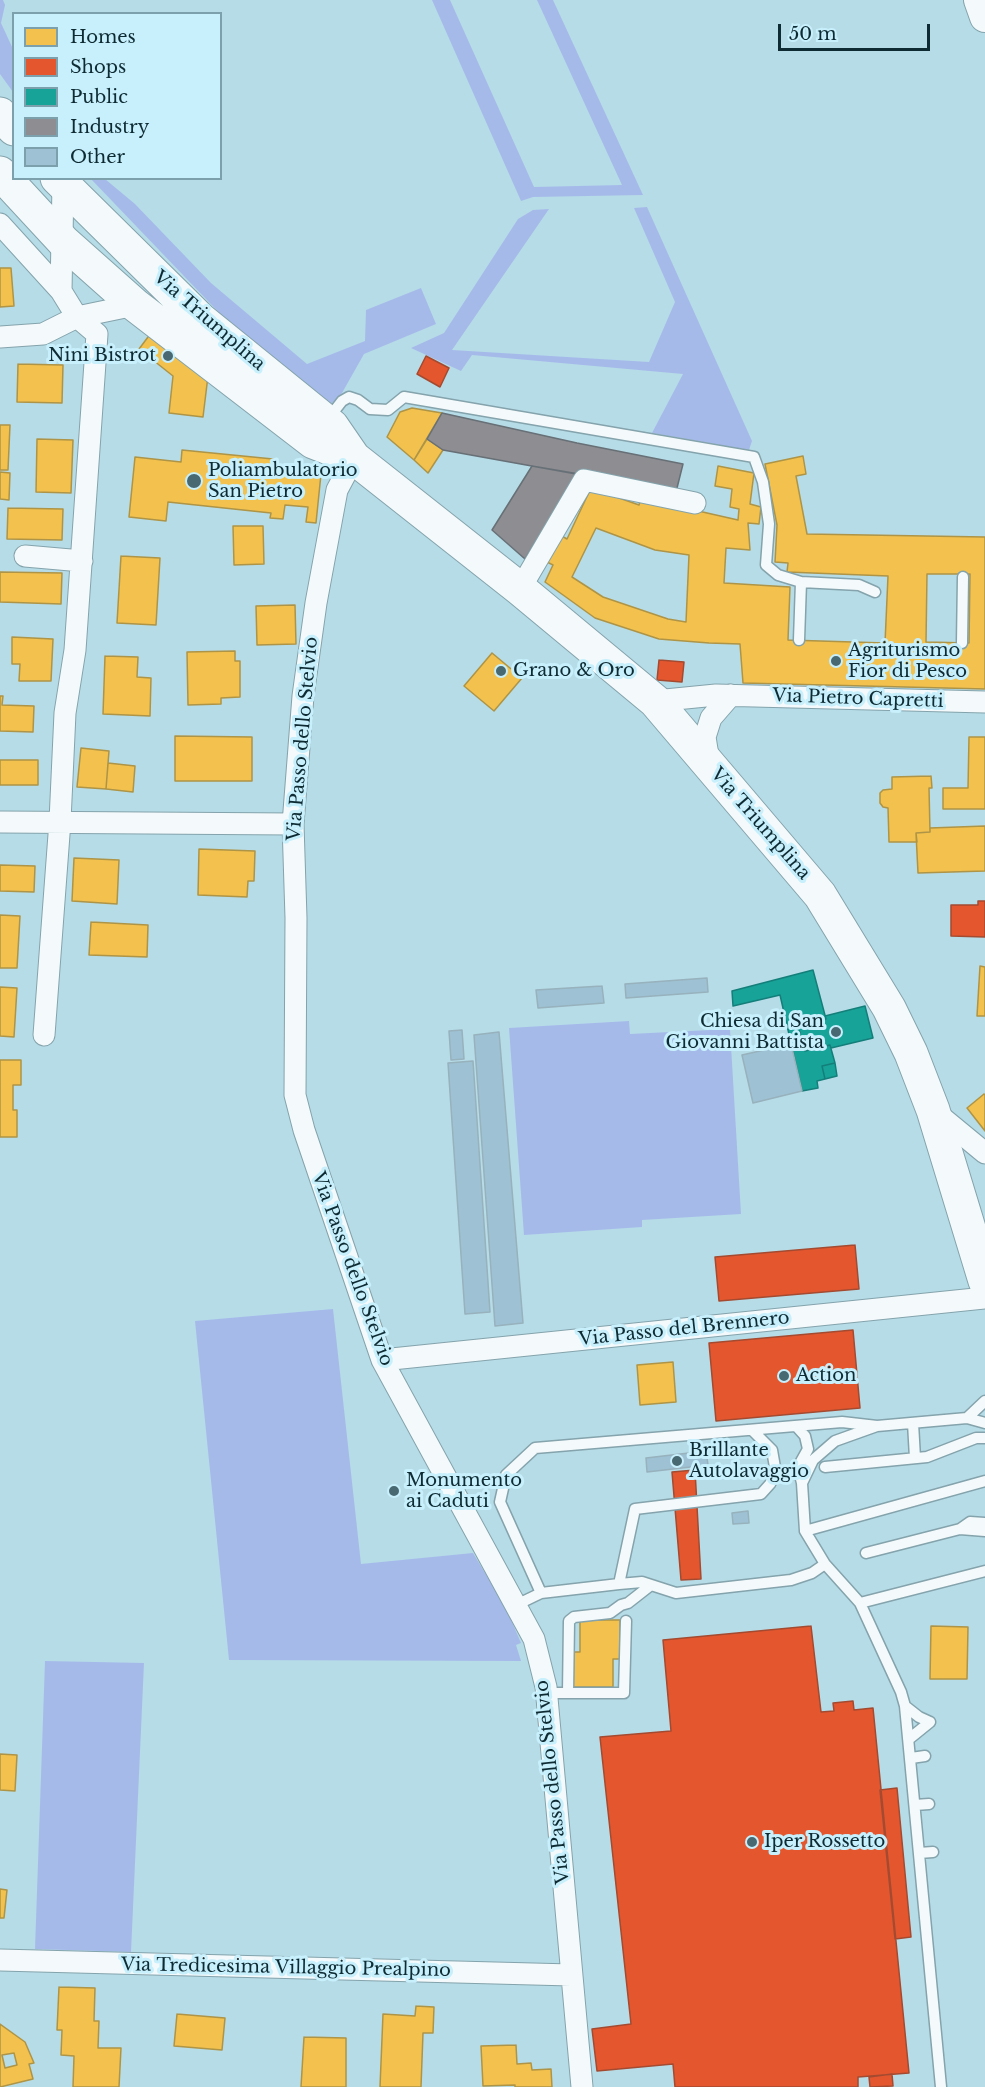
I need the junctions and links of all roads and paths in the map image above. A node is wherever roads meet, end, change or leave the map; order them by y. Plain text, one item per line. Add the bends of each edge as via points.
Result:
1 (979, 0) edge
2 (985, 17) edge
3 (0, 114) edge
4 (12, 127) edge
5 (0, 173) edge
6 (60, 182) edge
7 (0, 224) edge
8 (63, 241) junction
9 (61, 291) junction
10 (135, 305) junction
11 (77, 317) junction
12 (0, 337) edge
13 (326, 421) junction
14 (354, 458) junction
15 (695, 503) dead end
16 (26, 556) dead end
17 (81, 561) junction
18 (963, 577) dead end
19 (801, 582) junction
20 (520, 589) junction
21 (875, 592) dead end
22 (799, 640) dead end
23 (962, 643) dead end
24 (731, 695) junction
25 (655, 701) junction
26 (985, 702) edge
27 (710, 766) junction
28 (60, 821) junction
29 (0, 822) edge
30 (294, 824) junction
31 (44, 1035) dead end
32 (933, 1110) junction
33 (985, 1153) edge
34 (985, 1281) edge
35 (985, 1298) edge
36 (382, 1360) junction
37 (985, 1401) edge
38 (967, 1418) junction
39 (913, 1423) junction
40 (985, 1423) edge
41 (796, 1426) junction
42 (877, 1426) junction
43 (752, 1430) junction
44 (985, 1438) edge
45 (915, 1458) junction
46 (825, 1467) dead end
47 (985, 1481) edge
48 (802, 1483) junction
49 (985, 1522) edge
50 (960, 1529) junction
51 (805, 1531) junction
52 (985, 1531) edge
53 (866, 1552) dead end
54 (825, 1564) junction
55 (985, 1571) edge
56 (619, 1584) junction
57 (651, 1585) junction
58 (541, 1593) junction
59 (860, 1603) junction
60 (514, 1606) junction
61 (626, 1621) dead end
62 (546, 1693) junction
63 (568, 1693) junction
64 (905, 1706) junction
65 (909, 1739) junction
66 (925, 1756) dead end
67 (911, 1758) junction
68 (929, 1804) dead end
69 (915, 1805) junction
70 (933, 1852) dead end
71 (919, 1853) junction
72 (940, 1948) dead end
73 (928, 1949) junction
74 (0, 1960) edge
75 (572, 1975) junction
76 (582, 2087) edge
77 (941, 2087) edge

1 - 2 street
3 - 4 main road
5 - 8 main road, Via Triumplina
6 - 8 street, Via Triumplina
6 - 13 main road, Via Triumplina via 200,319
7 - 9 street
8 - 9 street, Via Triumplina
8 - 10 main road, Via Triumplina
9 - 11 street
10 - 11 street
10 - 14 main road, Via Triumplina via 313,442
11 - 12 street via 43,334
11 - 17 street via 97,334
13 - 14 main road, Via Triumplina
13 - 19 lane via 349,397 370,409 388,410 404,397 754,457 763,482 769,524 766,565 777,575
14 - 20 main road, Via Triumplina
14 - 30 street, Via Passo dello Stelvio via 337,490 316,603 303,696
15 - 20 street via 584,480
16 - 17 street
17 - 28 street via 75,650 65,713
18 - 23 lane
19 - 21 lane via 859,585
19 - 22 lane
20 - 25 main road, Via Triumplina
24 - 25 street, Via Pietro Capretti
24 - 26 street, Via Pietro Capretti via 798,691 962,695
24 - 27 street via 711,718 705,737
25 - 27 main road, Via Triumplina
27 - 32 main road, Via Triumplina via 820,895 889,1008
28 - 29 street
28 - 30 street
28 - 31 street
30 - 36 street, Via Passo dello Stelvio via 296,1095 307,1141
32 - 33 street, Via Triumplina
32 - 34 main road, Via Triumplina
35 - 36 street, Via Passo del Brennero
36 - 60 street, Via Passo dello Stelvio
37 - 38 lane
38 - 39 lane
38 - 40 lane
39 - 42 lane
39 - 45 lane
41 - 42 lane via 842,1422
41 - 43 lane
41 - 48 lane via 805,1436 807,1449 798,1467
42 - 48 lane via 835,1442 813,1460
43 - 56 lane via 772,1450 776,1473 770,1484 761,1494 635,1509
43 - 58 lane via 535,1448 506,1475 500,1502
44 - 45 lane
45 - 46 lane
47 - 51 lane
48 - 51 lane
49 - 50 lane via 970,1522
50 - 52 lane
50 - 53 lane
51 - 54 lane
54 - 57 lane via 791,1580 676,1593
54 - 59 lane
55 - 59 lane
56 - 57 lane
56 - 58 lane
57 - 63 lane via 610,1613 569,1621
58 - 60 lane
59 - 64 lane
60 - 62 street, Via Passo dello Stelvio via 534,1639
61 - 63 lane via 624,1693
62 - 63 lane
62 - 75 street, Via Passo dello Stelvio
64 - 65 lane
64 - 65 lane via 930,1722
65 - 67 lane
66 - 67 lane
67 - 69 lane
68 - 69 lane
69 - 71 lane
70 - 71 lane
71 - 73 lane
72 - 73 lane
73 - 77 lane via 939,1997
74 - 75 street, Via Tredicesima Villaggio Prealpino
75 - 76 street, Via Passo dello Stelvio

